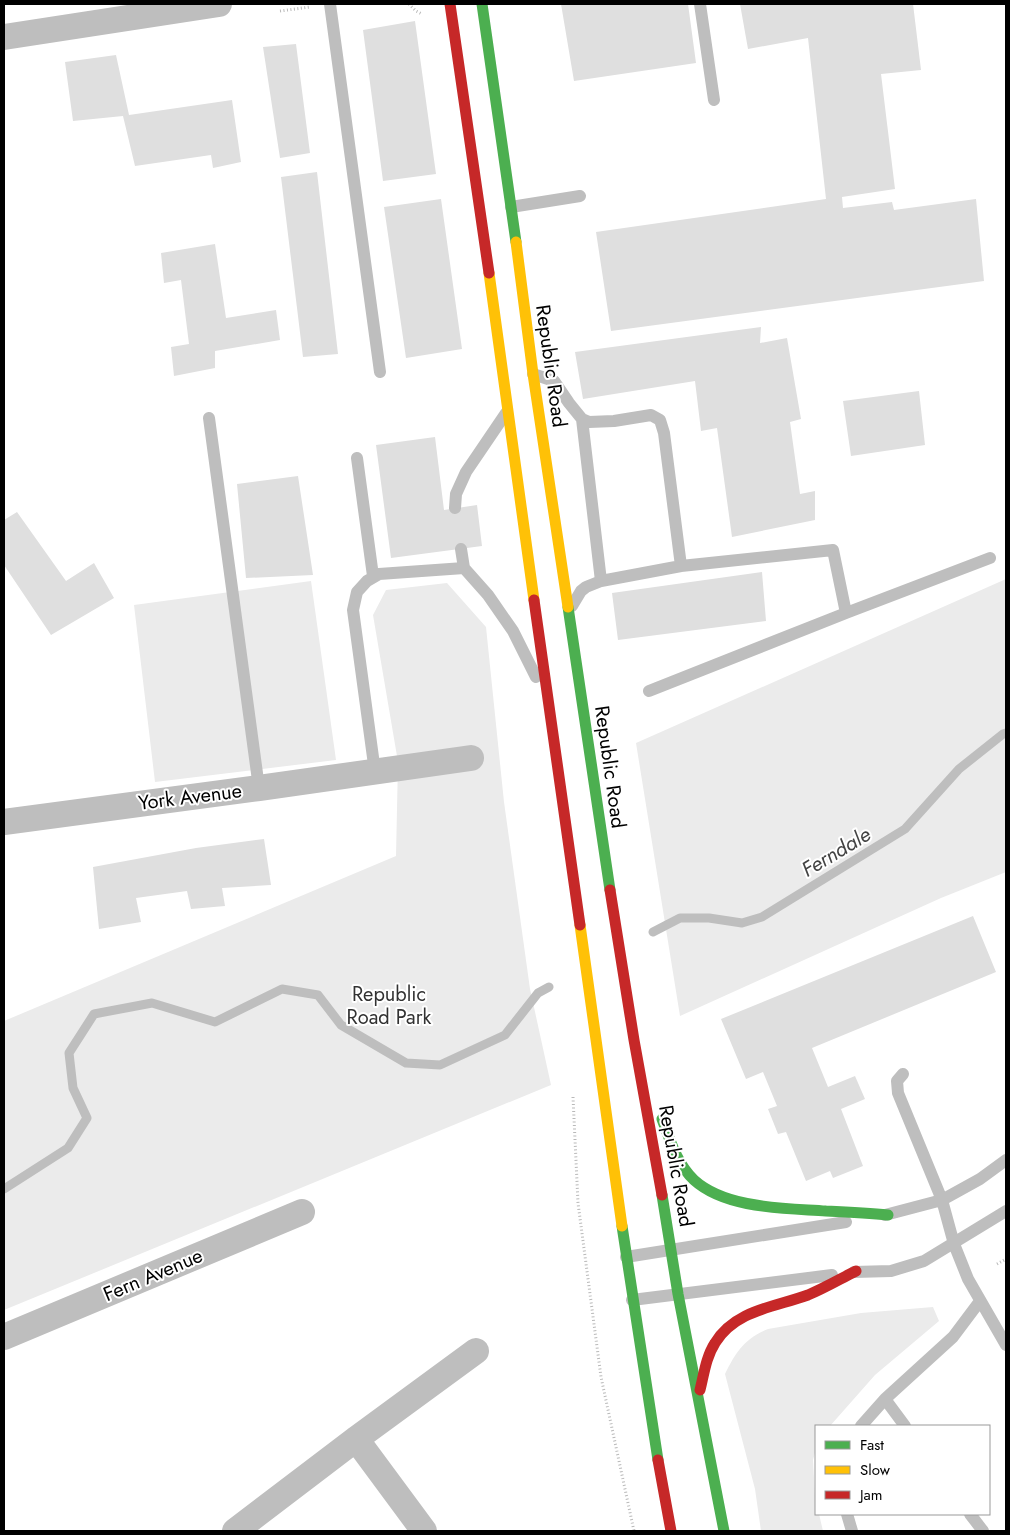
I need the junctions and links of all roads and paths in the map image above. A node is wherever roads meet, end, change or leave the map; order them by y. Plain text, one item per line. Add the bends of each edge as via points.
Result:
1 (219, 4) edge
2 (330, 4) edge
3 (450, 4) edge
4 (482, 4) edge
5 (700, 4) edge
6 (280, 11) dead end
7 (4, 37) edge
8 (714, 100) dead end
9 (580, 196) dead end
10 (511, 207) junction
11 (380, 372) dead end
12 (533, 374) junction
13 (508, 409) junction
14 (209, 418) dead end
15 (582, 418) junction
16 (357, 458) dead end
17 (455, 508) dead end
18 (461, 549) dead end
19 (990, 558) dead end
20 (681, 566) junction
21 (464, 568) junction
22 (373, 576) junction
23 (601, 581) junction
24 (568, 613) junction
25 (846, 613) junction
26 (649, 691) dead end
27 (549, 705) junction
28 (471, 758) dead end
29 (375, 772) junction
30 (259, 788) junction
31 (4, 822) edge
32 (634, 1040) junction
33 (903, 1074) dead end
34 (1006, 1160) edge
35 (942, 1200) junction
36 (1006, 1211) edge
37 (302, 1212) dead end
38 (888, 1215) junction
39 (954, 1244) junction
40 (671, 1250) junction
41 (626, 1257) junction
42 (1006, 1259) edge
43 (997, 1264) dead end
44 (856, 1271) junction
45 (678, 1294) junction
46 (632, 1300) junction
47 (980, 1301) junction
48 (4, 1337) edge
49 (1006, 1345) edge
50 (476, 1351) dead end
51 (699, 1397) junction
52 (885, 1399) junction
53 (862, 1425) edge
54 (904, 1425) edge
55 (356, 1439) junction
56 (847, 1515) edge
57 (971, 1515) edge
58 (235, 1531) edge
59 (424, 1531) edge
60 (671, 1531) edge
61 (724, 1531) edge
62 (852, 1531) edge
63 (983, 1531) edge

1 - 7 street
2 - 6 path
2 - 11 lane
3 - 13 main road
4 - 10 main road, Republic Road
5 - 8 lane
9 - 10 lane
10 - 12 main road, Republic Road
12 - 15 lane via 554,381
12 - 24 main road, Republic Road
13 - 17 lane via 466,472 456,494
13 - 27 main road
14 - 30 lane
15 - 20 lane via 599,422 651,415 660,420
15 - 23 lane
16 - 22 lane
18 - 21 lane
19 - 25 lane
20 - 23 lane
20 - 25 lane via 833,550
21 - 22 lane
21 - 27 lane via 488,595 512,631
22 - 29 lane via 357,592 353,610
23 - 24 lane via 581,591
24 - 32 main road, Republic Road
25 - 26 lane
27 - 41 main road
28 - 29 street, York Avenue
29 - 30 street, York Avenue
30 - 31 street, York Avenue
32 - 38 main road via 671,1145 694,1181 724,1198 748,1204
32 - 40 main road, Republic Road
33 - 35 lane via 897,1081 898,1093
34 - 35 lane
35 - 38 lane
35 - 39 lane
36 - 39 lane
37 - 48 street, Fern Avenue
38 - 40 lane
39 - 44 lane via 924,1262 891,1271
39 - 47 lane
40 - 41 lane
40 - 45 main road, Republic Road
41 - 46 main road
42 - 43 path
44 - 45 lane
44 - 51 main road via 806,1295 742,1316 714,1343
45 - 46 lane
45 - 51 main road, Republic Road
46 - 60 main road
47 - 49 lane
47 - 52 lane via 953,1337
50 - 55 street
51 - 61 main road, Republic Road
52 - 53 lane
52 - 54 lane
55 - 58 street
55 - 59 street
56 - 62 lane
57 - 63 lane

